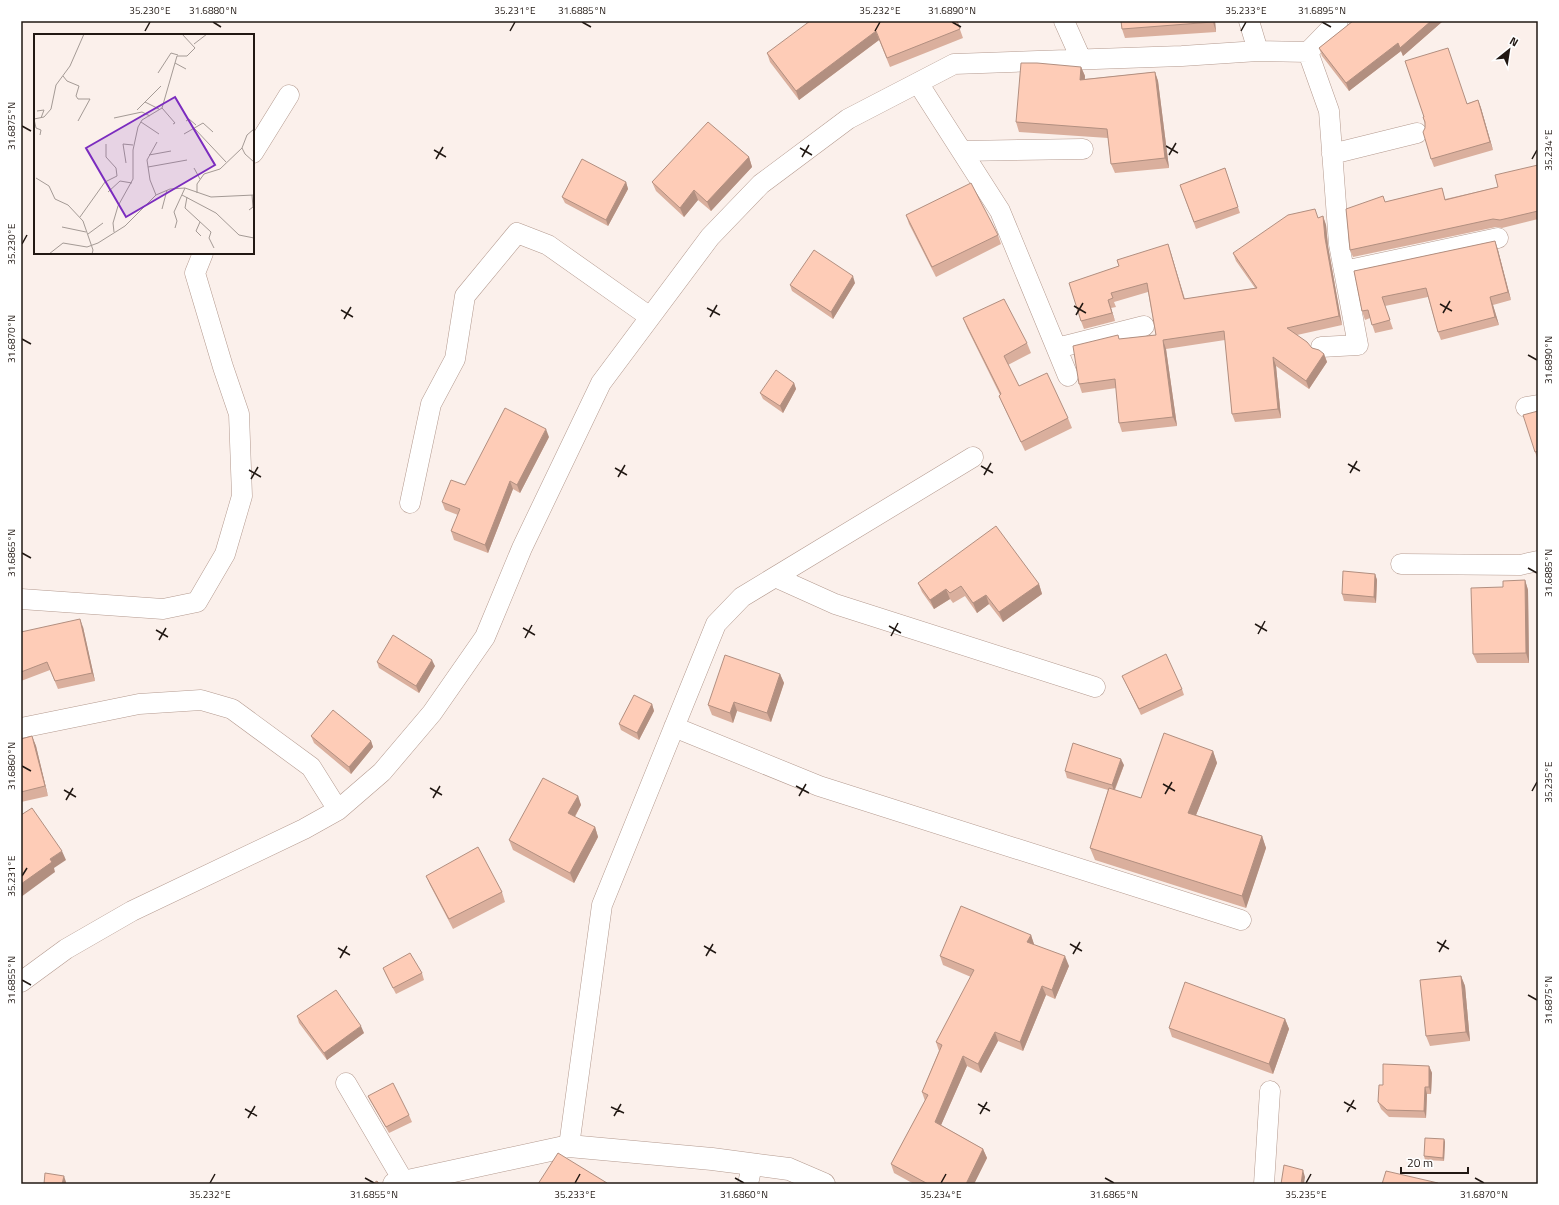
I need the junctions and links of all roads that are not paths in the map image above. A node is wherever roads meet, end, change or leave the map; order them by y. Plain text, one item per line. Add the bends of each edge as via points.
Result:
1 (1064, 21) edge
2 (1249, 21) edge
3 (1338, 21) edge
4 (1258, 51) junction
5 (1308, 52) junction
6 (1081, 59) junction
7 (918, 83) junction
8 (289, 95) dead end
9 (1417, 133) dead end
10 (1083, 149) dead end
11 (254, 151) edge
12 (962, 151) junction
13 (1332, 154) junction
14 (1498, 238) dead end
15 (203, 254) edge
16 (1344, 271) junction
17 (650, 317) junction
18 (1144, 326) dead end
19 (1321, 347) dead end
20 (1057, 348) junction
21 (1068, 376) dead end
22 (973, 458) dead end
23 (410, 503) dead end
24 (1538, 561) edge
25 (1401, 564) dead end
26 (775, 577) junction
27 (21, 599) edge
28 (1095, 686) dead end
29 (21, 728) edge
30 (674, 728) junction
31 (338, 810) junction
32 (1241, 920) dead end
33 (21, 982) edge
34 (346, 1083) dead end
35 (1270, 1091) dead end
36 (569, 1146) junction
37 (750, 1174) edge
38 (399, 1183) edge
39 (824, 1184) edge
40 (1264, 1184) edge

1 - 6 street
2 - 4 street
3 - 5 street
4 - 5 street
4 - 6 street
5 - 13 street via 1329,111
6 - 7 street via 954,64
7 - 12 street
7 - 17 street via 848,119 761,184 710,238
8 - 11 street
9 - 13 street
10 - 12 street
12 - 20 street via 1000,211
13 - 16 street via 1339,244
14 - 16 street
15 - 27 street via 195,273 239,414 242,496 225,554 197,602 162,609
16 - 19 street via 1358,345
17 - 23 street via 548,245 517,233 465,296 455,359 431,404
17 - 31 street via 601,383 522,548 485,637 432,714 382,772
18 - 20 street
20 - 21 street
22 - 26 street
24 - 25 street via 1520,565
26 - 28 street via 835,604
26 - 30 street via 742,598 716,624
29 - 31 street via 139,704 201,700 232,709 311,767
30 - 32 street via 819,786
30 - 36 street via 602,905
31 - 33 street via 304,829 132,911 66,949
34 - 38 street
35 - 40 street
36 - 37 street via 712,1159
36 - 38 street
37 - 39 street via 789,1169

